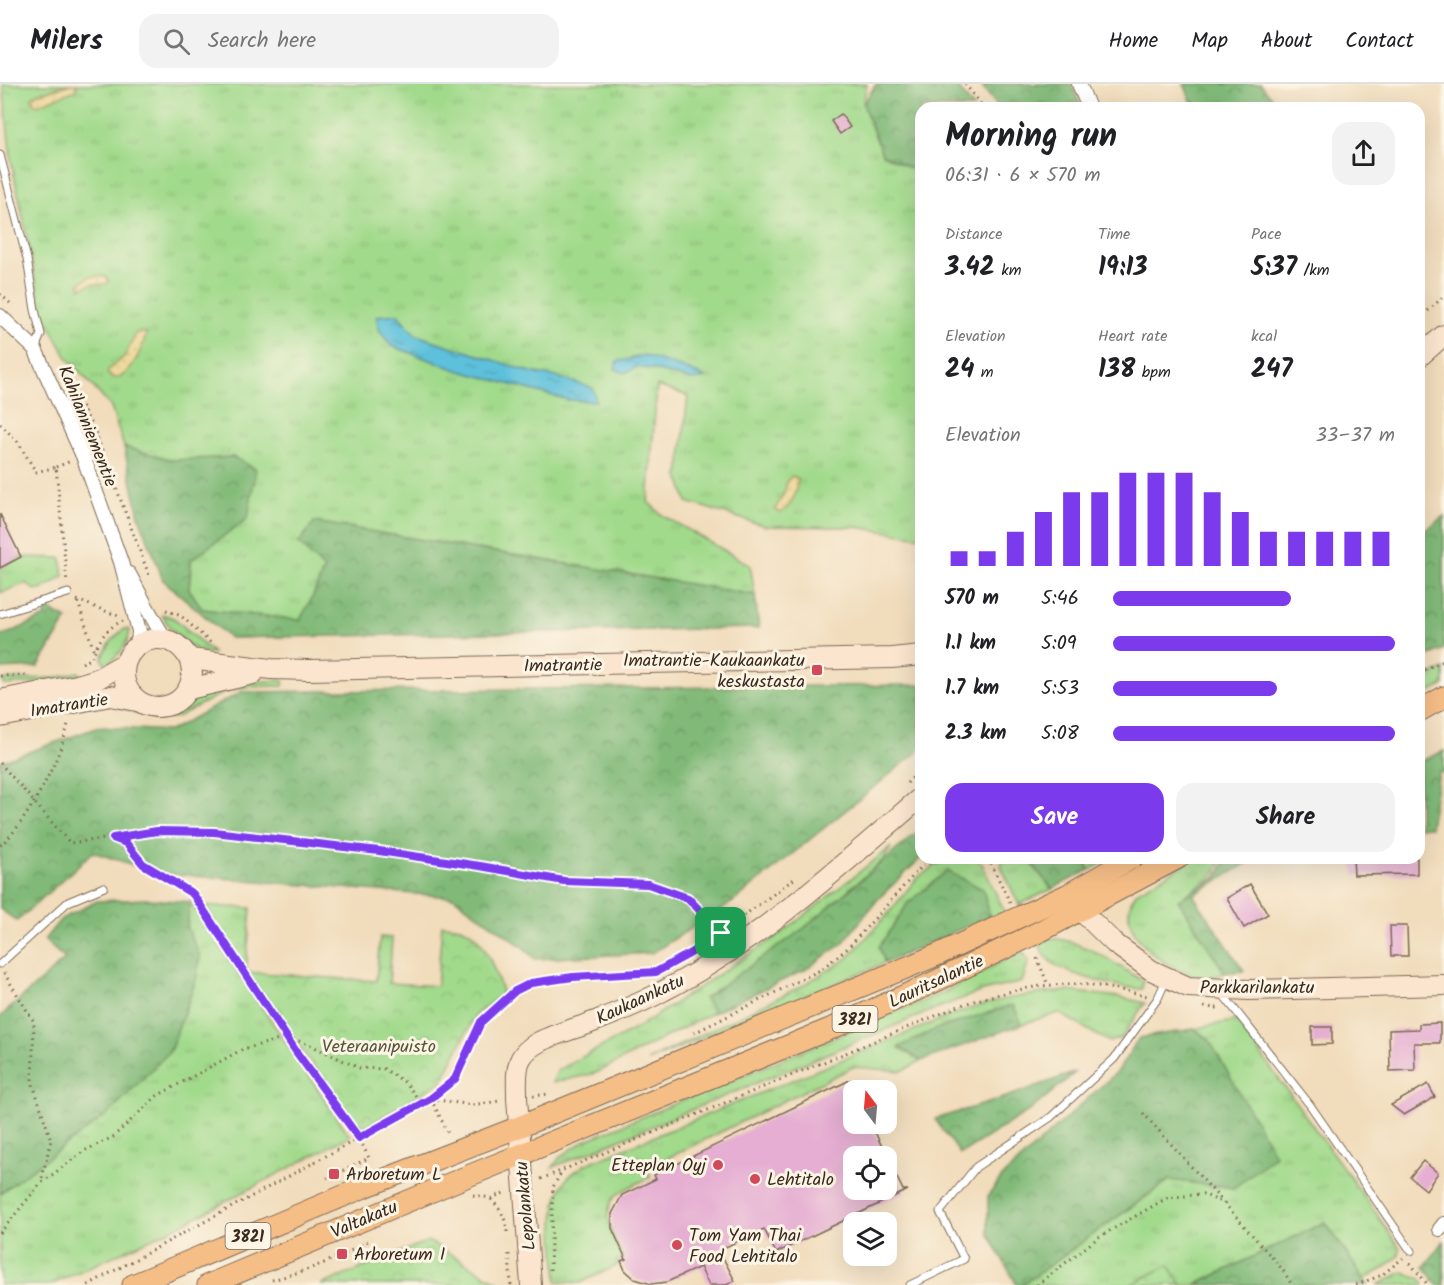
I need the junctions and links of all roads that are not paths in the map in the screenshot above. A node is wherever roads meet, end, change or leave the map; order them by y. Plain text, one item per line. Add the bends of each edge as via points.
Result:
1 (1079, 84) edge
2 (1086, 102) edge
3 (0, 155) edge
4 (0, 316) edge
5 (1444, 335) edge
6 (35, 350) junction
7 (1425, 352) edge
8 (121, 562) junction
9 (68, 593) road end
10 (0, 614) edge
11 (166, 639) junction
12 (138, 644) junction
13 (915, 656) edge
14 (190, 659) junction
15 (125, 663) junction
16 (276, 669) junction
17 (189, 689) junction
18 (1444, 697) edge
19 (0, 700) edge
20 (137, 701) junction
21 (1425, 708) edge
22 (0, 717) edge
23 (915, 801) edge
24 (1124, 864) edge
25 (1164, 864) edge
26 (104, 887) dead end
27 (1073, 902) junction
28 (0, 965) edge
29 (1167, 977) junction
30 (1444, 985) edge
31 (1219, 990) junction
32 (519, 1127) junction
33 (521, 1156) junction
34 (1408, 1254) road end
35 (133, 1285) edge
36 (208, 1285) edge
37 (531, 1285) edge
38 (910, 1285) edge

1 - 2 street
3 - 6 lane via 27,259 41,334
4 - 6 street, Kahilanniementie
5 - 7 street
6 - 8 street, Kahilanniementie via 83,456
8 - 11 street, Kahilanniementie
8 - 12 street, Kahilanniementie via 139,631
9 - 10 lane
11 - 12 street
11 - 14 street
12 - 15 street
13 - 16 street, Imatrantie
14 - 16 street, Imatrantie
14 - 17 street
15 - 19 street, Imatrantie via 77,685
15 - 20 street via 125,684
16 - 17 street, Imatrantie
17 - 20 street via 166,707 146,706
18 - 21 main road
20 - 22 street, Imatrantie via 111,696
23 - 32 street, Kaukaankatu via 770,923 714,962 662,992 524,1051 516,1068
24 - 27 main road, Lauritsalantie / 3821
25 - 27 main road, Lauritsalantie / 3821
26 - 28 lane via 68,902
27 - 29 street, Parkkarilankatu via 1114,943
27 - 32 main road, Lauritsalantie / 3821
27 - 33 main road, Lauritsalantie / 3821 via 1039,932 934,982 835,1027
29 - 31 street, Parkkarilankatu via 1188,987
29 - 38 lane via 1158,998 1114,1059 1051,1117 976,1167 940,1212 964,1259
30 - 31 street, Parkkarilankatu
31 - 34 lane via 1310,1105
32 - 33 street, Lepolankatu
32 - 35 main road, Valtakatu / 3821 via 362,1188
33 - 36 main road, Valtakatu / 3821
33 - 37 street, Lepolankatu

